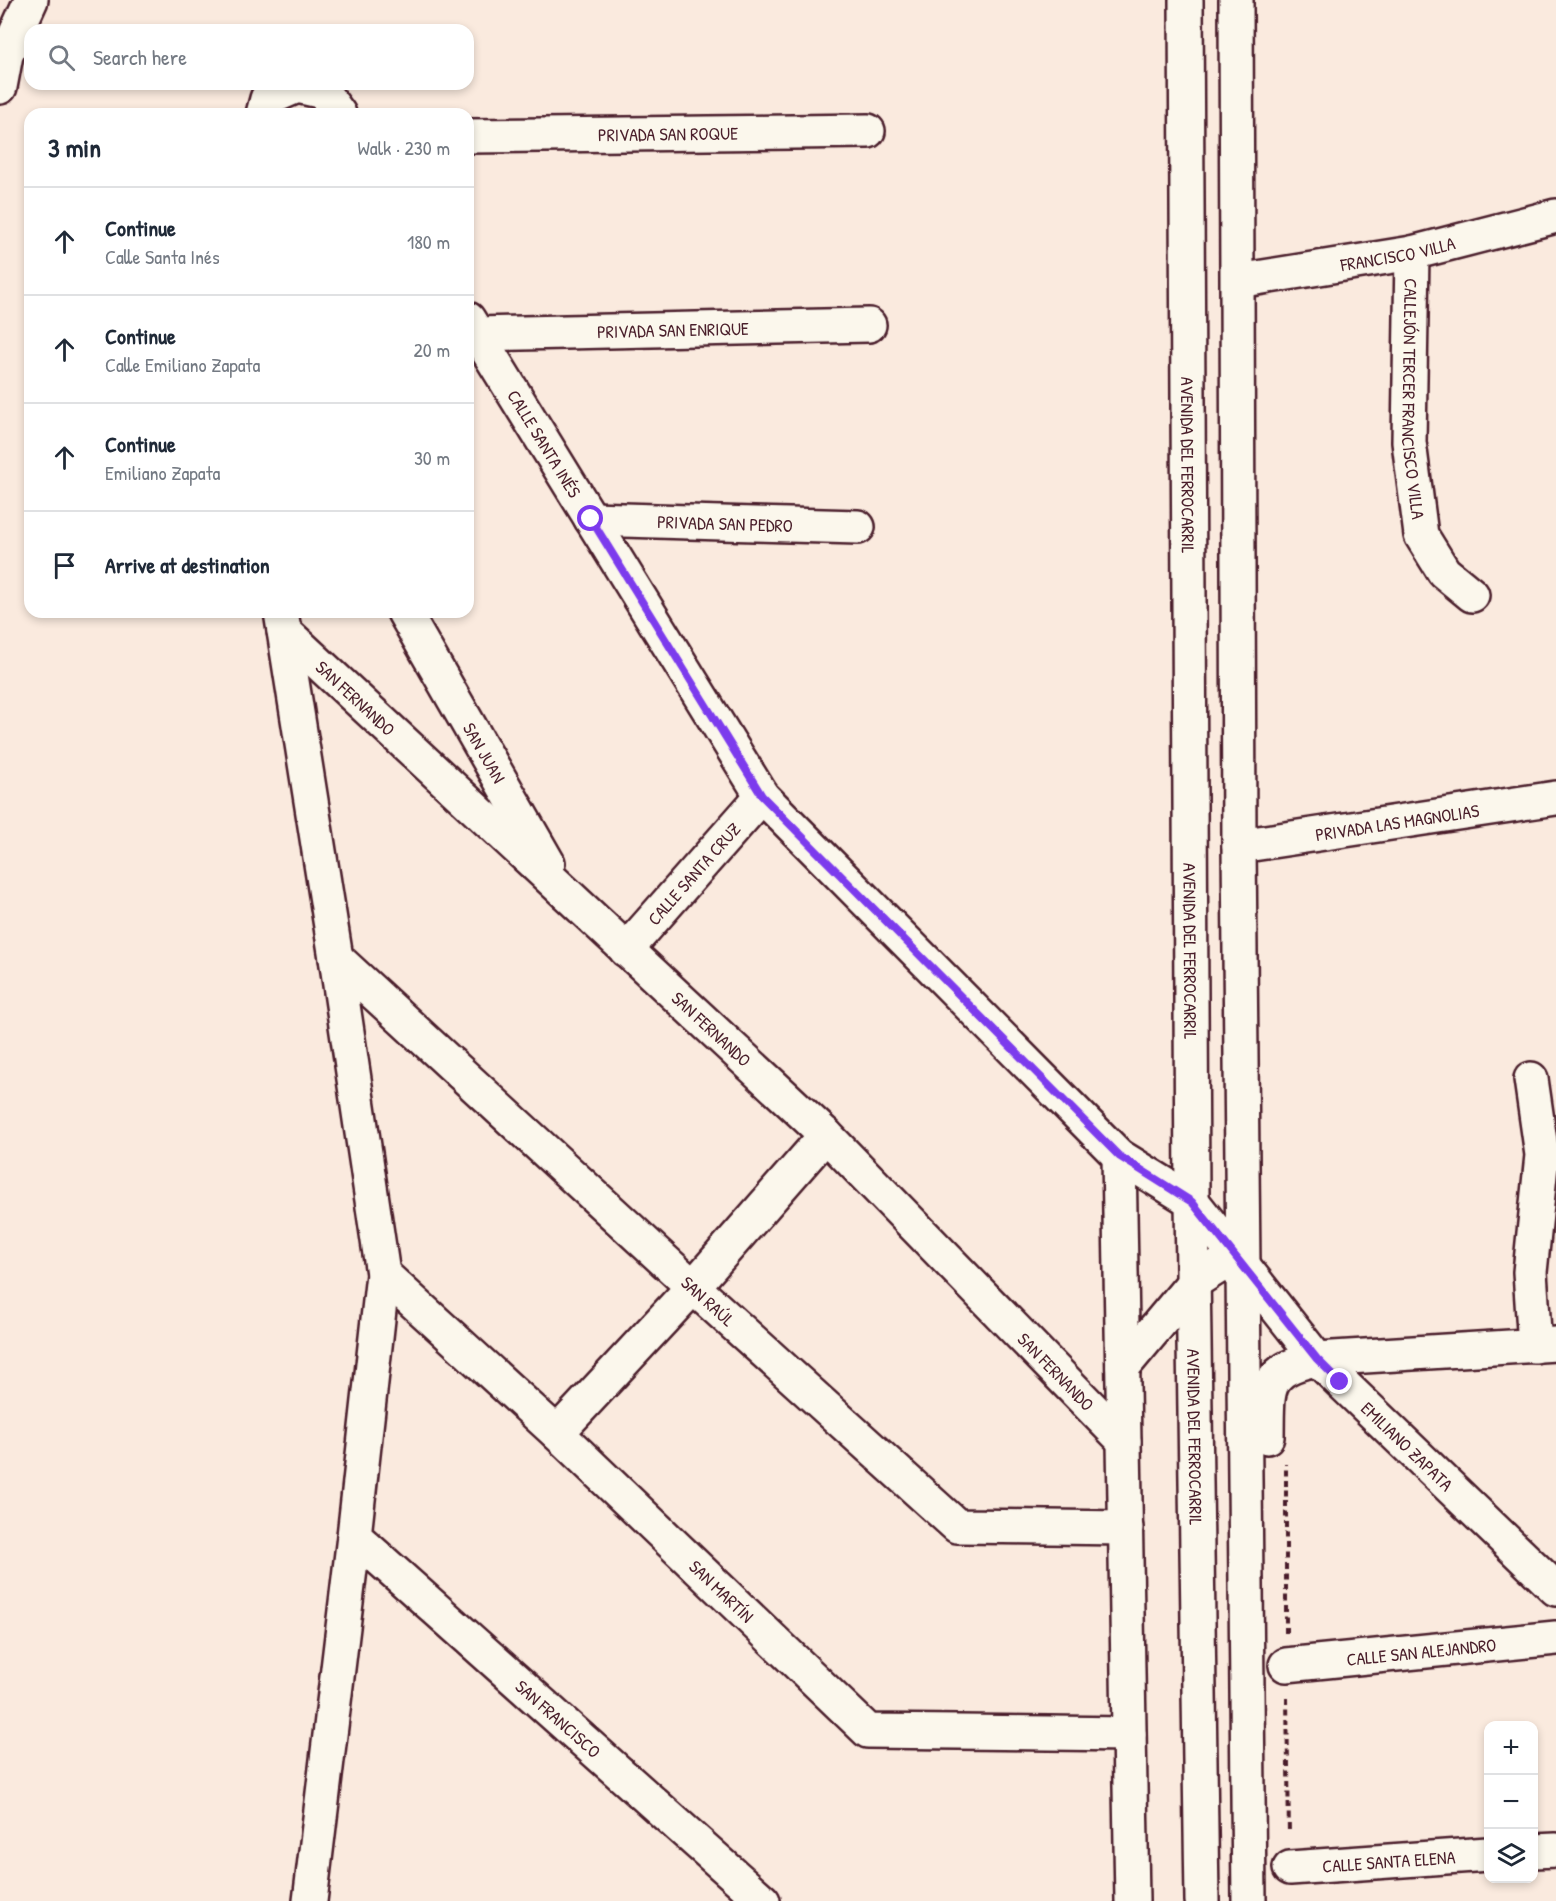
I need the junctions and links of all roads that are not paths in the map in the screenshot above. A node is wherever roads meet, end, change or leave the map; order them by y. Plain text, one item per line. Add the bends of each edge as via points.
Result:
1 (32, 0) edge
2 (1186, 0) edge
3 (1236, 0) edge
4 (0, 87) edge
5 (288, 90) edge
6 (314, 90) edge
7 (265, 108) edge
8 (335, 108) edge
9 (868, 131) dead end
10 (474, 136) edge
11 (1556, 216) edge
12 (1412, 253) junction
13 (1238, 281) junction
14 (869, 325) dead end
15 (474, 326) edge
16 (474, 328) edge
17 (591, 519) junction
18 (858, 527) dead end
19 (1472, 595) dead end
20 (407, 618) edge
21 (282, 622) edge
22 (762, 796) junction
23 (1556, 798) edge
24 (1239, 846) junction
25 (566, 893) junction
26 (626, 950) junction
27 (336, 958) junction
28 (1531, 1079) dead end
29 (826, 1135) junction
30 (1119, 1156) junction
31 (1192, 1202) junction
32 (1245, 1268) junction
33 (383, 1274) junction
34 (1194, 1282) junction
35 (693, 1287) junction
36 (1546, 1345) edge
37 (1317, 1359) junction
38 (1123, 1367) junction
39 (557, 1433) junction
40 (1124, 1441) junction
41 (1126, 1528) junction
42 (354, 1536) junction
43 (1246, 1574) junction
44 (1556, 1589) edge
45 (1553, 1641) edge
46 (1286, 1665) road end
47 (1129, 1734) junction
48 (1556, 1850) edge
49 (1538, 1851) edge
50 (1484, 1854) edge
51 (1290, 1868) road end
52 (310, 1901) edge
53 (763, 1901) edge
54 (1132, 1901) edge
55 (1202, 1901) edge
56 (1250, 1901) edge

1 - 4 street via 6,55
2 - 31 street, AVENIDA DEL FERROCARRIL
3 - 13 street
5 - 7 street via 267,99
6 - 8 street via 323,92
9 - 10 street, PRIVADA SAN ROQUE
11 - 12 street, FRANCISCO VILLA
12 - 13 street, FRANCISCO VILLA
12 - 19 street, CALLEJÓN TERCER FRANCISCO VILLA via 1409,442 1421,535 1444,572
13 - 24 street
14 - 15 street, PRIVADA SAN ENRIQUE
16 - 17 street, CALLE SANTA INÉS
17 - 18 street, PRIVADA SAN PEDRO
17 - 22 street, CALLE SANTA INÉS
20 - 25 street, SAN JUAN
21 - 25 street, SAN FERNANDO
21 - 27 street
22 - 26 street, CALLE SANTA CRUZ
22 - 30 street, CALLE SANTA INÉS
23 - 24 street, PRIVADA LAS MAGNOLIAS
24 - 32 street
25 - 26 street, SAN FERNANDO
26 - 29 street, SAN FERNANDO
27 - 33 street
27 - 35 street, SAN RAÚL
28 - 36 street via 1542,1155 1530,1272
29 - 35 street
29 - 40 street, SAN FERNANDO
30 - 31 street, CALLE SANTA INÉS
30 - 38 street
31 - 32 street, CALLE SANTA INÉS
31 - 34 street, AVENIDA DEL FERROCARRIL
32 - 34 street via 1221,1265
32 - 37 street, EMILIANO ZAPATA
32 - 43 street
33 - 39 street, SAN MARTÍN
33 - 42 street
34 - 38 street
34 - 55 street, AVENIDA DEL FERROCARRIL
35 - 39 street
35 - 41 street, SAN RAÚL via 957,1526
36 - 37 street
37 - 43 street via 1282,1371 1268,1388 1264,1517
37 - 44 street, EMILIANO ZAPATA
38 - 40 street
39 - 47 street, SAN MARTÍN via 868,1731
40 - 41 street
41 - 47 street
42 - 52 street
42 - 53 street, SAN FRANCISCO
43 - 56 street
45 - 46 street, CALLE SAN ALEJANDRO
47 - 54 street
48 - 49 street
50 - 51 street, CALLE SANTA ELENA

